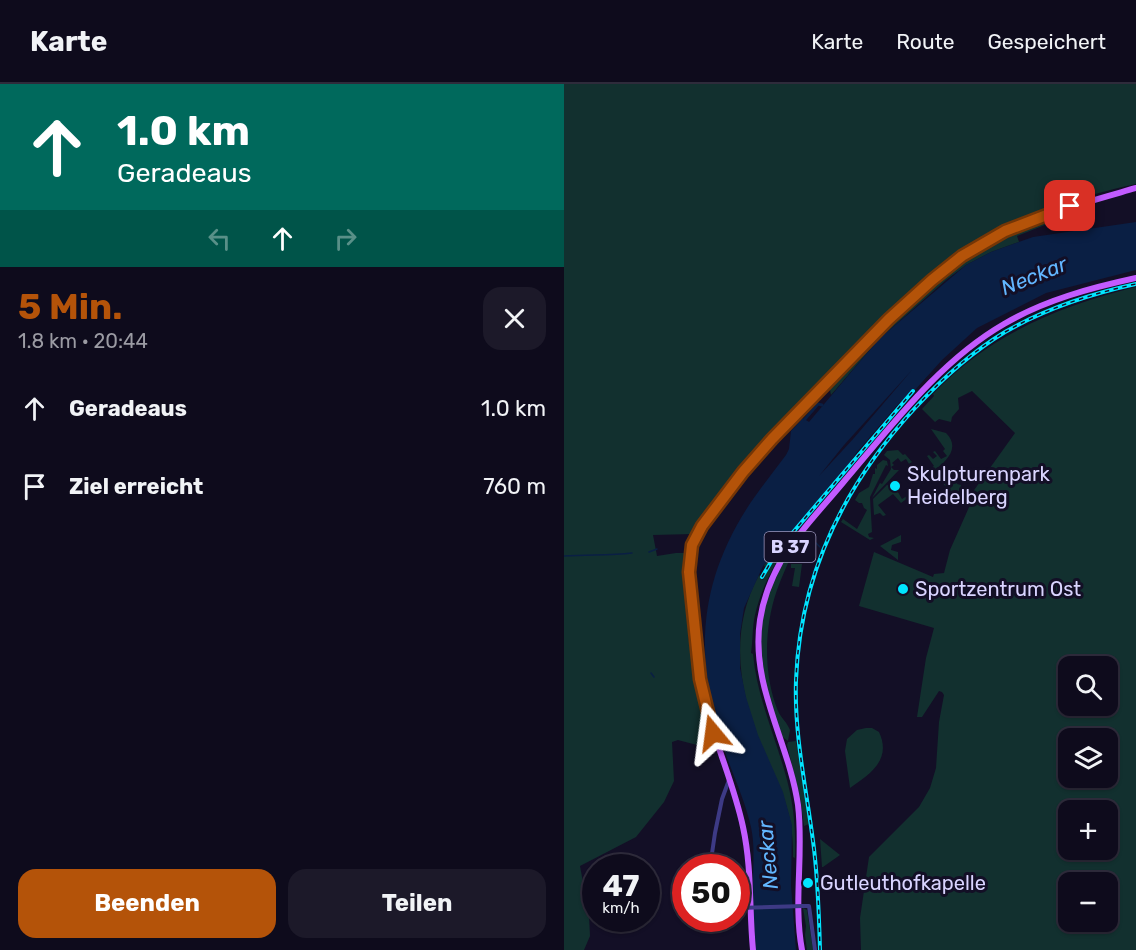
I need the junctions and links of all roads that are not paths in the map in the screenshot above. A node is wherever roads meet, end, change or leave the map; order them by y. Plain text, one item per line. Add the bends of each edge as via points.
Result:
1 (1136, 188) edge
2 (1136, 278) edge
3 (729, 780) junction
4 (725, 795) junction
5 (735, 797) junction
6 (722, 802) junction
7 (711, 854) edge
8 (750, 908) edge
9 (753, 950) edge
10 (803, 950) edge
11 (815, 950) edge

1 - 3 main road via 1032,219 962,256 896,312 831,378 743,472 702,526 690,553 689,583 700,679
2 - 10 main road, B 37 via 1051,301 1018,316 990,332 947,367 804,529 769,585 760,618 758,648 762,683 792,775 798,807
3 - 4 street
3 - 5 main road
4 - 5 street
4 - 6 street
5 - 6 street
5 - 9 main road via 747,853
6 - 7 street
8 - 11 street, bridge via 809,906

